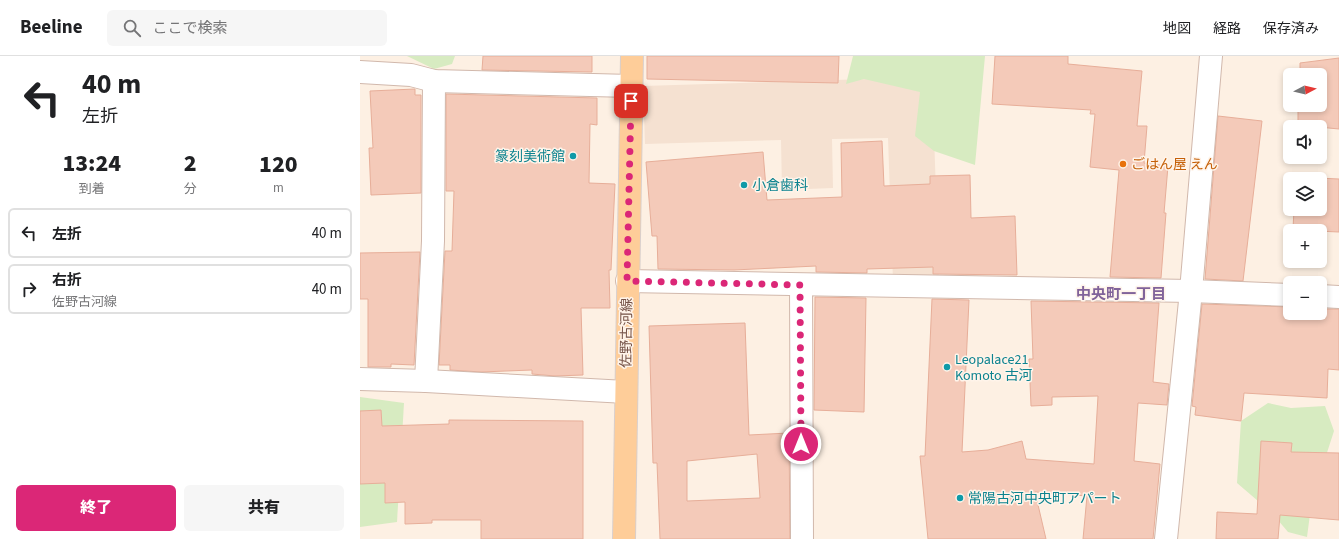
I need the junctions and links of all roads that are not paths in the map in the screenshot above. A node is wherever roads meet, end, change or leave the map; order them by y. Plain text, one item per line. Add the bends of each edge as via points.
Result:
1 (632, 56) edge
2 (1211, 56) edge
3 (360, 72) edge
4 (434, 81) junction
5 (631, 86) junction
6 (627, 281) junction
7 (800, 285) junction
8 (1190, 291) junction
9 (1283, 295) edge
10 (1327, 296) edge
11 (1339, 297) edge
12 (360, 379) edge
13 (426, 382) junction
14 (626, 392) junction
15 (624, 539) edge
16 (802, 539) edge
17 (1166, 539) edge

1 - 5 main road, 佐野古河線
2 - 8 street
3 - 4 street via 411,75
4 - 5 street
4 - 13 street via 433,241
5 - 6 main road, 佐野古河線
6 - 7 street
6 - 14 main road, 佐野古河線
7 - 8 street
7 - 16 street
8 - 9 street
8 - 17 street
10 - 11 street
12 - 13 street
13 - 14 street
14 - 15 main road, 佐野古河線

